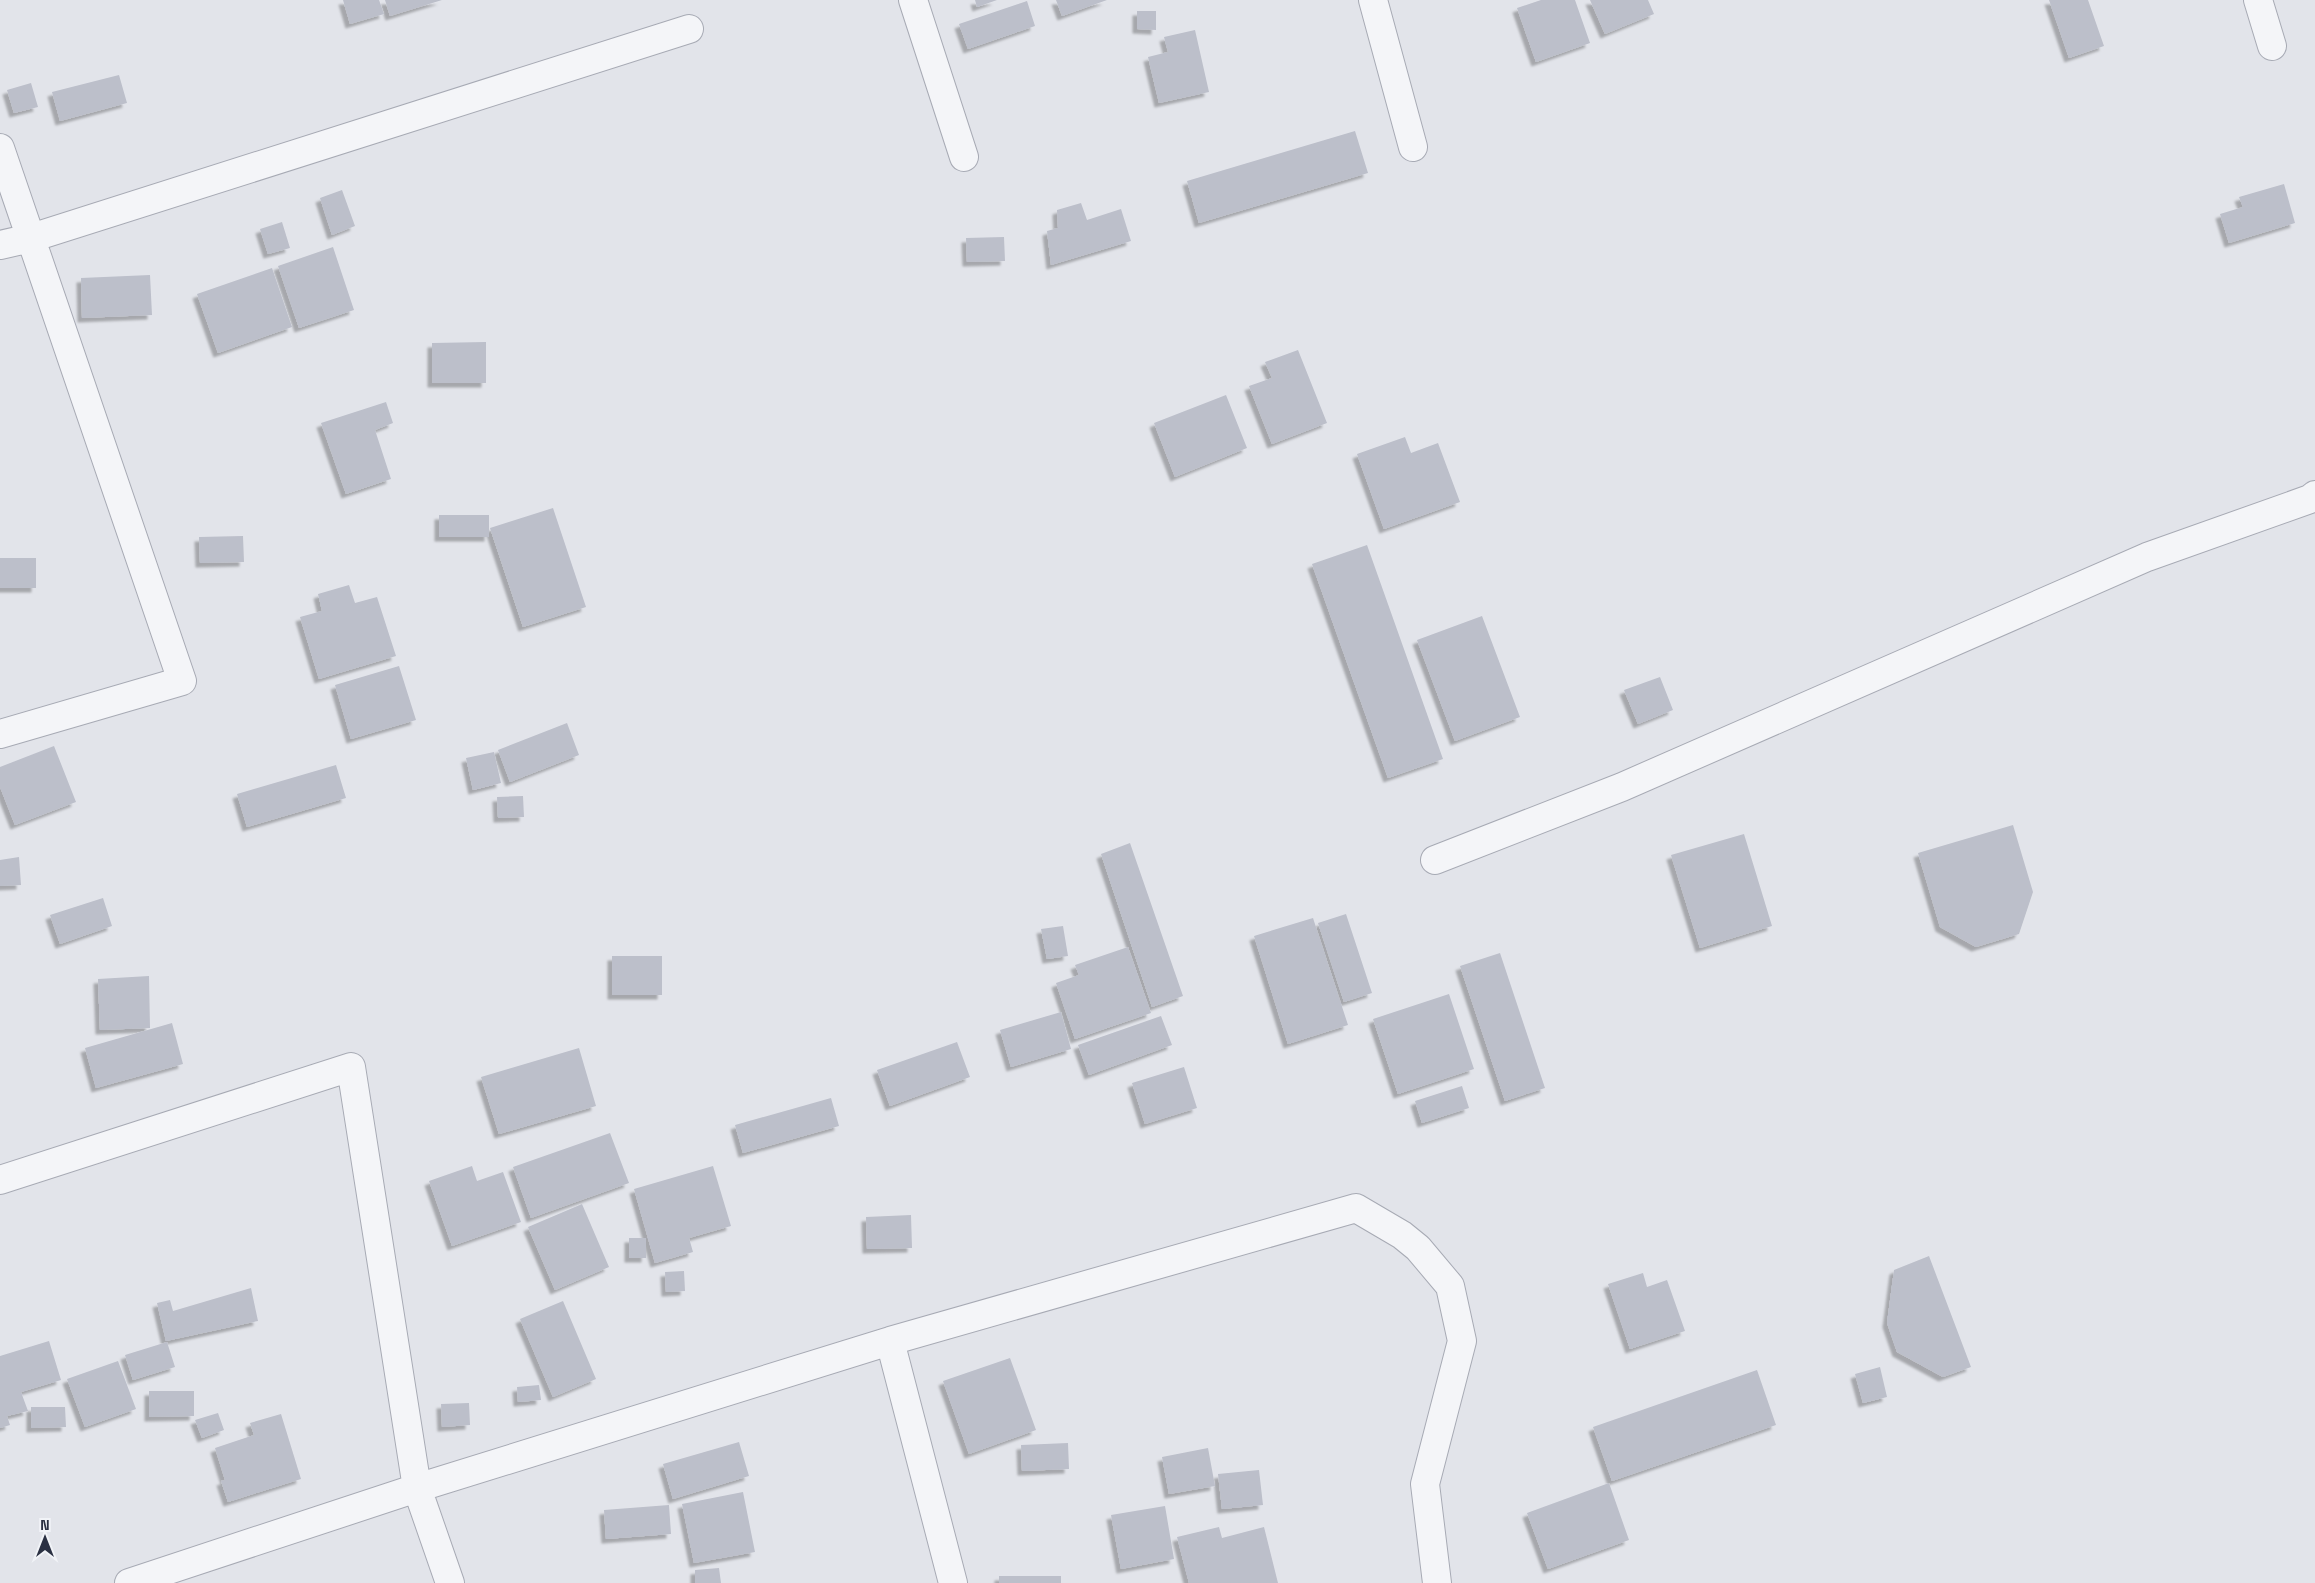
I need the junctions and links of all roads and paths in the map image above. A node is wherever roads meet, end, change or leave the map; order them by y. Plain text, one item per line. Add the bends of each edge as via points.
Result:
1 (913, 0) edge
2 (1373, 0) edge
3 (2258, 0) edge
4 (689, 29) dead end
5 (2272, 46) dead end
6 (1413, 147) dead end
7 (0, 148) edge
8 (964, 157) dead end
9 (31, 238) junction
10 (0, 245) edge
11 (2315, 495) edge
12 (0, 734) edge
13 (1435, 860) dead end
14 (0, 1180) edge
15 (890, 1341) junction
16 (417, 1488) junction
17 (129, 1583) edge
18 (450, 1583) edge
19 (953, 1583) edge
20 (1437, 1583) edge

1 - 8 street
2 - 6 street
3 - 5 street
4 - 9 street
7 - 9 street
9 - 10 street
9 - 12 street via 182,681
11 - 13 street via 2147,558 1622,787
14 - 16 street via 351,1067
15 - 16 street
15 - 19 street
15 - 20 street via 1356,1208 1418,1248 1450,1286 1462,1341 1425,1484
16 - 17 street
16 - 18 street

